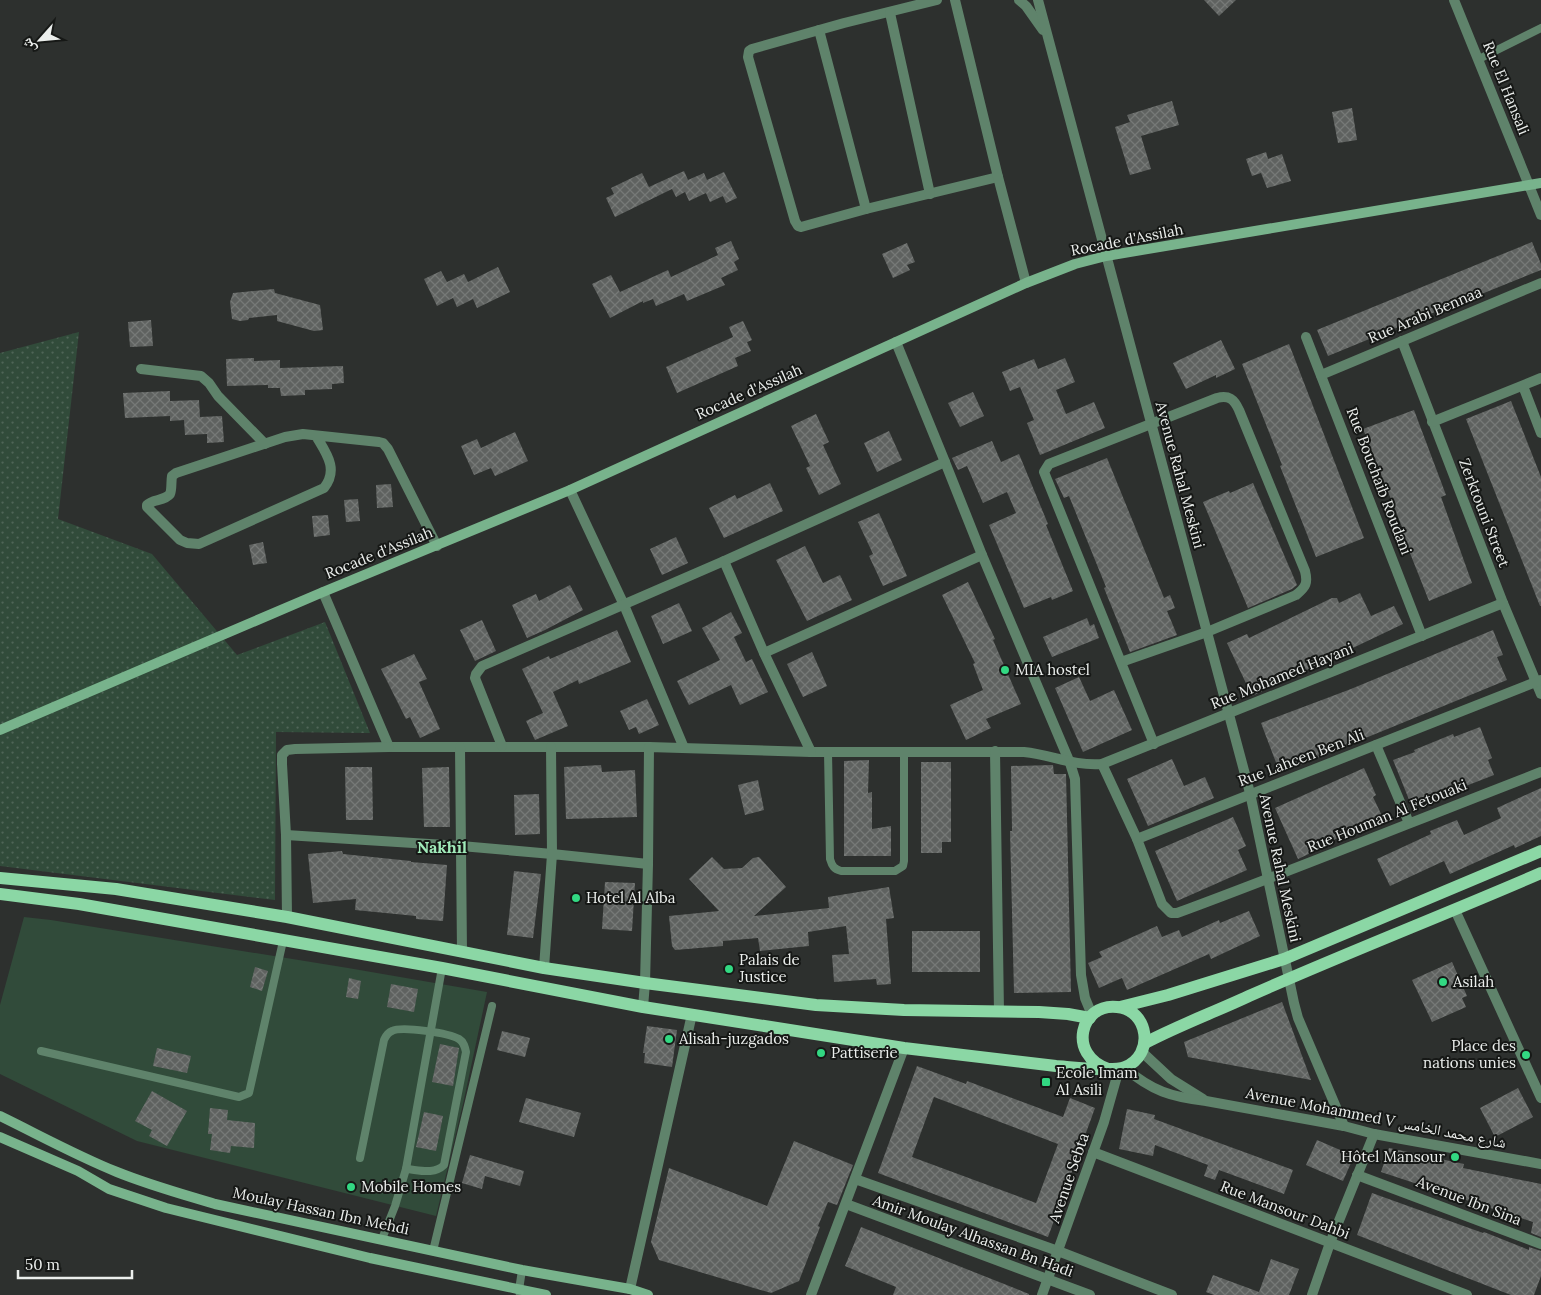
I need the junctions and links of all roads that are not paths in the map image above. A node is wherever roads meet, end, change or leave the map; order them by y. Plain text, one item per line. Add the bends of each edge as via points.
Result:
1 (937, 0) edge
2 (955, 0) edge
3 (1019, 0) edge
4 (1038, 0) edge
5 (1454, 0) edge
6 (890, 12) junction
7 (1541, 28) edge
8 (819, 30) junction
9 (1047, 35) junction
10 (1479, 59) junction
11 (998, 177) junction
12 (1541, 183) edge
13 (1528, 186) junction
14 (930, 194) junction
15 (866, 209) junction
16 (1541, 215) edge
17 (1106, 256) junction
18 (1026, 283) junction
19 (1541, 283) edge
20 (1306, 337) dead end
21 (1402, 341) junction
22 (896, 342) junction
23 (141, 369) dead end
24 (1321, 374) junction
25 (1541, 378) edge
26 (1523, 386) junction
27 (1432, 422) junction
28 (1150, 424) junction
29 (1541, 433) edge
30 (316, 436) junction
31 (265, 444) junction
32 (944, 462) junction
33 (570, 490) junction
34 (437, 546) junction
35 (982, 555) junction
36 (724, 561) junction
37 (323, 592) junction
38 (1503, 604) junction
39 (624, 605) junction
40 (1207, 632) junction
41 (1422, 636) junction
42 (764, 653) junction
43 (1121, 662) junction
44 (1538, 681) edge
45 (1541, 694) edge
46 (1228, 713) junction
47 (0, 730) edge
48 (1154, 744) junction
49 (1376, 745) junction
50 (502, 746) junction
51 (389, 747) junction
52 (460, 747) junction
53 (551, 747) junction
54 (648, 747) junction
55 (684, 748) junction
56 (995, 751) junction
57 (811, 752) junction
58 (828, 752) junction
59 (904, 752) junction
60 (1070, 762) junction
61 (1102, 764) junction
62 (1541, 772) edge
63 (1250, 793) junction
64 (1409, 823) junction
65 (286, 835) junction
66 (1137, 838) junction
67 (461, 846) junction
68 (1541, 850) edge
69 (552, 854) junction
70 (648, 864) junction
71 (1541, 873) edge
72 (0, 878) edge
73 (1269, 880) junction
74 (0, 894) edge
75 (1455, 910) junction
76 (287, 917) junction
77 (283, 940) junction
78 (462, 952) junction
79 (1284, 959) junction
80 (442, 968) junction
81 (544, 968) junction
82 (1288, 979) junction
83 (645, 983) junction
84 (492, 1006) dead end
85 (643, 1007) junction
86 (1120, 1007) junction
87 (999, 1012) junction
88 (692, 1014) junction
89 (1091, 1016) junction
90 (430, 1031) junction
91 (1144, 1047) junction
92 (904, 1048) junction
93 (42, 1051) dead end
94 (1117, 1068) junction
95 (1541, 1098) edge
96 (1206, 1101) junction
97 (0, 1116) edge
98 (1344, 1126) junction
99 (1374, 1134) junction
100 (0, 1137) edge
101 (1093, 1152) junction
102 (360, 1158) dead end
103 (1541, 1164) edge
104 (406, 1169) junction
105 (1357, 1175) junction
106 (855, 1179) junction
107 (846, 1204) junction
108 (382, 1239) junction
109 (1330, 1243) junction
110 (1541, 1244) edge
111 (433, 1251) junction
112 (1058, 1252) junction
113 (522, 1270) junction
114 (1048, 1279) junction
115 (630, 1289) junction
116 (520, 1293) edge
117 (546, 1295) edge
118 (648, 1295) edge
119 (811, 1295) edge
120 (1042, 1295) edge
121 (1090, 1295) edge
122 (1172, 1295) edge
123 (1312, 1295) edge
124 (1467, 1295) edge

1 - 6 street
2 - 11 street
3 - 9 street
4 - 9 street, Avenue Rahal Meskini
5 - 10 street, Rue El Hansali
6 - 8 street
6 - 14 street
7 - 10 lane
8 - 15 street
8 - 15 street via 749,51 748,57 796,224 801,227
9 - 17 street, Avenue Rahal Meskini
10 - 13 street, Rue El Hansali
11 - 14 street
11 - 18 street
12 - 13 street, Rocade d'Assilah
13 - 16 street, Rue El Hansali
13 - 17 street, Rocade d'Assilah
14 - 15 street
17 - 18 street, Rocade d'Assilah
17 - 28 street, Avenue Rahal Meskini
18 - 22 street, Rocade d'Assilah
19 - 21 street, Rue Arabi Bennaa
20 - 24 street, Rue Bouchaib Roudani
21 - 24 street, Rue Arabi Bennaa
21 - 27 street, Zerktouni Street
22 - 32 street
22 - 33 street, Rocade d'Assilah
23 - 31 street via 201,376
24 - 41 street, Rue Bouchaib Roudani
25 - 26 street
26 - 27 street
26 - 29 street
27 - 38 street, Zerktouni Street
28 - 40 street, Avenue Rahal Meskini
28 - 40 street via 1224,396 1235,402 1308,581 1296,595
28 - 43 street via 1049,464 1044,472
30 - 31 street via 294,435
30 - 31 street via 329,458 331,473 324,488 199,544 180,540 147,507 149,502 168,496 172,476 176,473
30 - 34 street via 383,444
32 - 35 street
32 - 36 street
33 - 34 street, Rocade d'Assilah
33 - 39 street
34 - 37 street, Rocade d'Assilah
35 - 42 street
35 - 60 street
36 - 39 street
36 - 42 street
37 - 47 street, Rocade d'Assilah
37 - 51 street
38 - 41 street, Rue Mohamed Hayani
38 - 44 street, Zerktouni Street
39 - 50 street via 478,670 476,683
39 - 55 street
40 - 43 street
40 - 46 street, Avenue Rahal Meskini
41 - 46 street, Rue Mohamed Hayani
42 - 57 street
43 - 48 street
44 - 45 street, Zerktouni Street
44 - 49 street, Rue Lahcen Ben Ali
46 - 48 street, Rue Mohamed Hayani
46 - 63 street, Avenue Rahal Meskini
48 - 61 street, Rue Mohamed Hayani
49 - 63 street, Rue Lahcen Ben Ali
49 - 64 street
50 - 52 street, Rue Mohamed Hayani
50 - 53 street, Rue Mohamed Hayani
51 - 52 street, Rue Mohamed Hayani
51 - 65 street, Rue Mohamed Hayani via 295,749 285,752 281,758
52 - 67 street
53 - 54 street, Rue Mohamed Hayani
53 - 69 street
54 - 55 street, Rue Mohamed Hayani
54 - 70 street
55 - 57 street, Rue Mohamed Hayani
56 - 59 street, Rue Mohamed Hayani
56 - 60 street, Rue Mohamed Hayani via 1036,753
56 - 87 street
57 - 58 street, Rue Mohamed Hayani
58 - 59 street, Rue Mohamed Hayani
58 - 59 lane via 832,865 841,871 895,872 904,861
60 - 61 street, Rue Mohamed Hayani
60 - 89 street via 1076,791 1081,975
61 - 66 street
62 - 64 street, Rue Houman Al Fetouaki
63 - 66 street, Rue Lahcen Ben Ali
63 - 73 street, Avenue Rahal Meskini
64 - 73 street, Rue Houman Al Fetouaki
65 - 67 street
65 - 76 street
66 - 73 street, Rue Houman Al Fetouaki via 1162,904 1171,913
67 - 69 street
67 - 78 street
68 - 79 main road
69 - 70 street
69 - 81 street
70 - 83 street
71 - 75 main road
72 - 76 main road via 116,889
73 - 79 street, Avenue Rahal Meskini
74 - 77 main road via 79,904
75 - 82 main road
75 - 95 street
76 - 78 main road
77 - 80 main road
77 - 93 lane via 249,1093 244,1096
78 - 81 main road
79 - 82 street, Avenue Rahal Meskini
79 - 86 main road
80 - 85 main road
80 - 90 lane
81 - 83 main road
82 - 91 main road via 1172,1030
82 - 98 street, Avenue Rahal Meskini via 1298,1018
83 - 85 street
83 - 87 main road via 816,1005
84 - 111 lane
85 - 88 main road
86 - 89 main road via 1105,1007
86 - 91 main road via 1128,1009 1140,1020 1145,1035
87 - 89 main road
88 - 92 main road
88 - 115 street
89 - 94 main road via 1082,1035 1086,1053 1099,1066
90 - 102 lane via 400,1028 387,1033
90 - 104 lane
90 - 104 lane via 458,1038 466,1052 444,1165 434,1172
91 - 94 main road via 1132,1064
91 - 96 street via 1171,1079
92 - 94 main road via 1056,1066
92 - 106 street
94 - 96 street, Avenue Mohammed V شارع محمد الخامس via 1151,1088
94 - 101 street, Avenue Sebta
96 - 98 street, Avenue Mohammed V شارع محمد الخامس
97 - 108 street, Moulay Hassan Ibn Mehdi via 118,1173 168,1190 215,1204
98 - 99 street, Avenue Mohammed V شارع محمد الخامس
99 - 103 street, Avenue Mohammed V شارع محمد الخامس
99 - 105 street
100 - 116 street, Moulay Hassan Ibn Mehdi via 78,1171 109,1189 166,1208
101 - 109 street, Rue Mansour Dahbi
101 - 112 street, Avenue Sebta
104 - 108 lane
105 - 109 street
105 - 110 street, Avenue Ibn Sina
106 - 107 street
106 - 112 street
107 - 114 street, Amir Moulay Alhassan Bn Hadi
107 - 119 street
108 - 111 street, Moulay Hassan Ibn Mehdi
109 - 123 street
109 - 124 street, Rue Mansour Dahbi
111 - 113 street, Moulay Hassan Ibn Mehdi
112 - 114 street, Avenue Sebta
112 - 122 street
113 - 115 street, Moulay Hassan Ibn Mehdi
113 - 116 lane
114 - 120 street, Avenue Sebta
114 - 121 street, Amir Moulay Alhassan Bn Hadi
115 - 118 street, Moulay Hassan Ibn Mehdi
116 - 117 street, Moulay Hassan Ibn Mehdi

